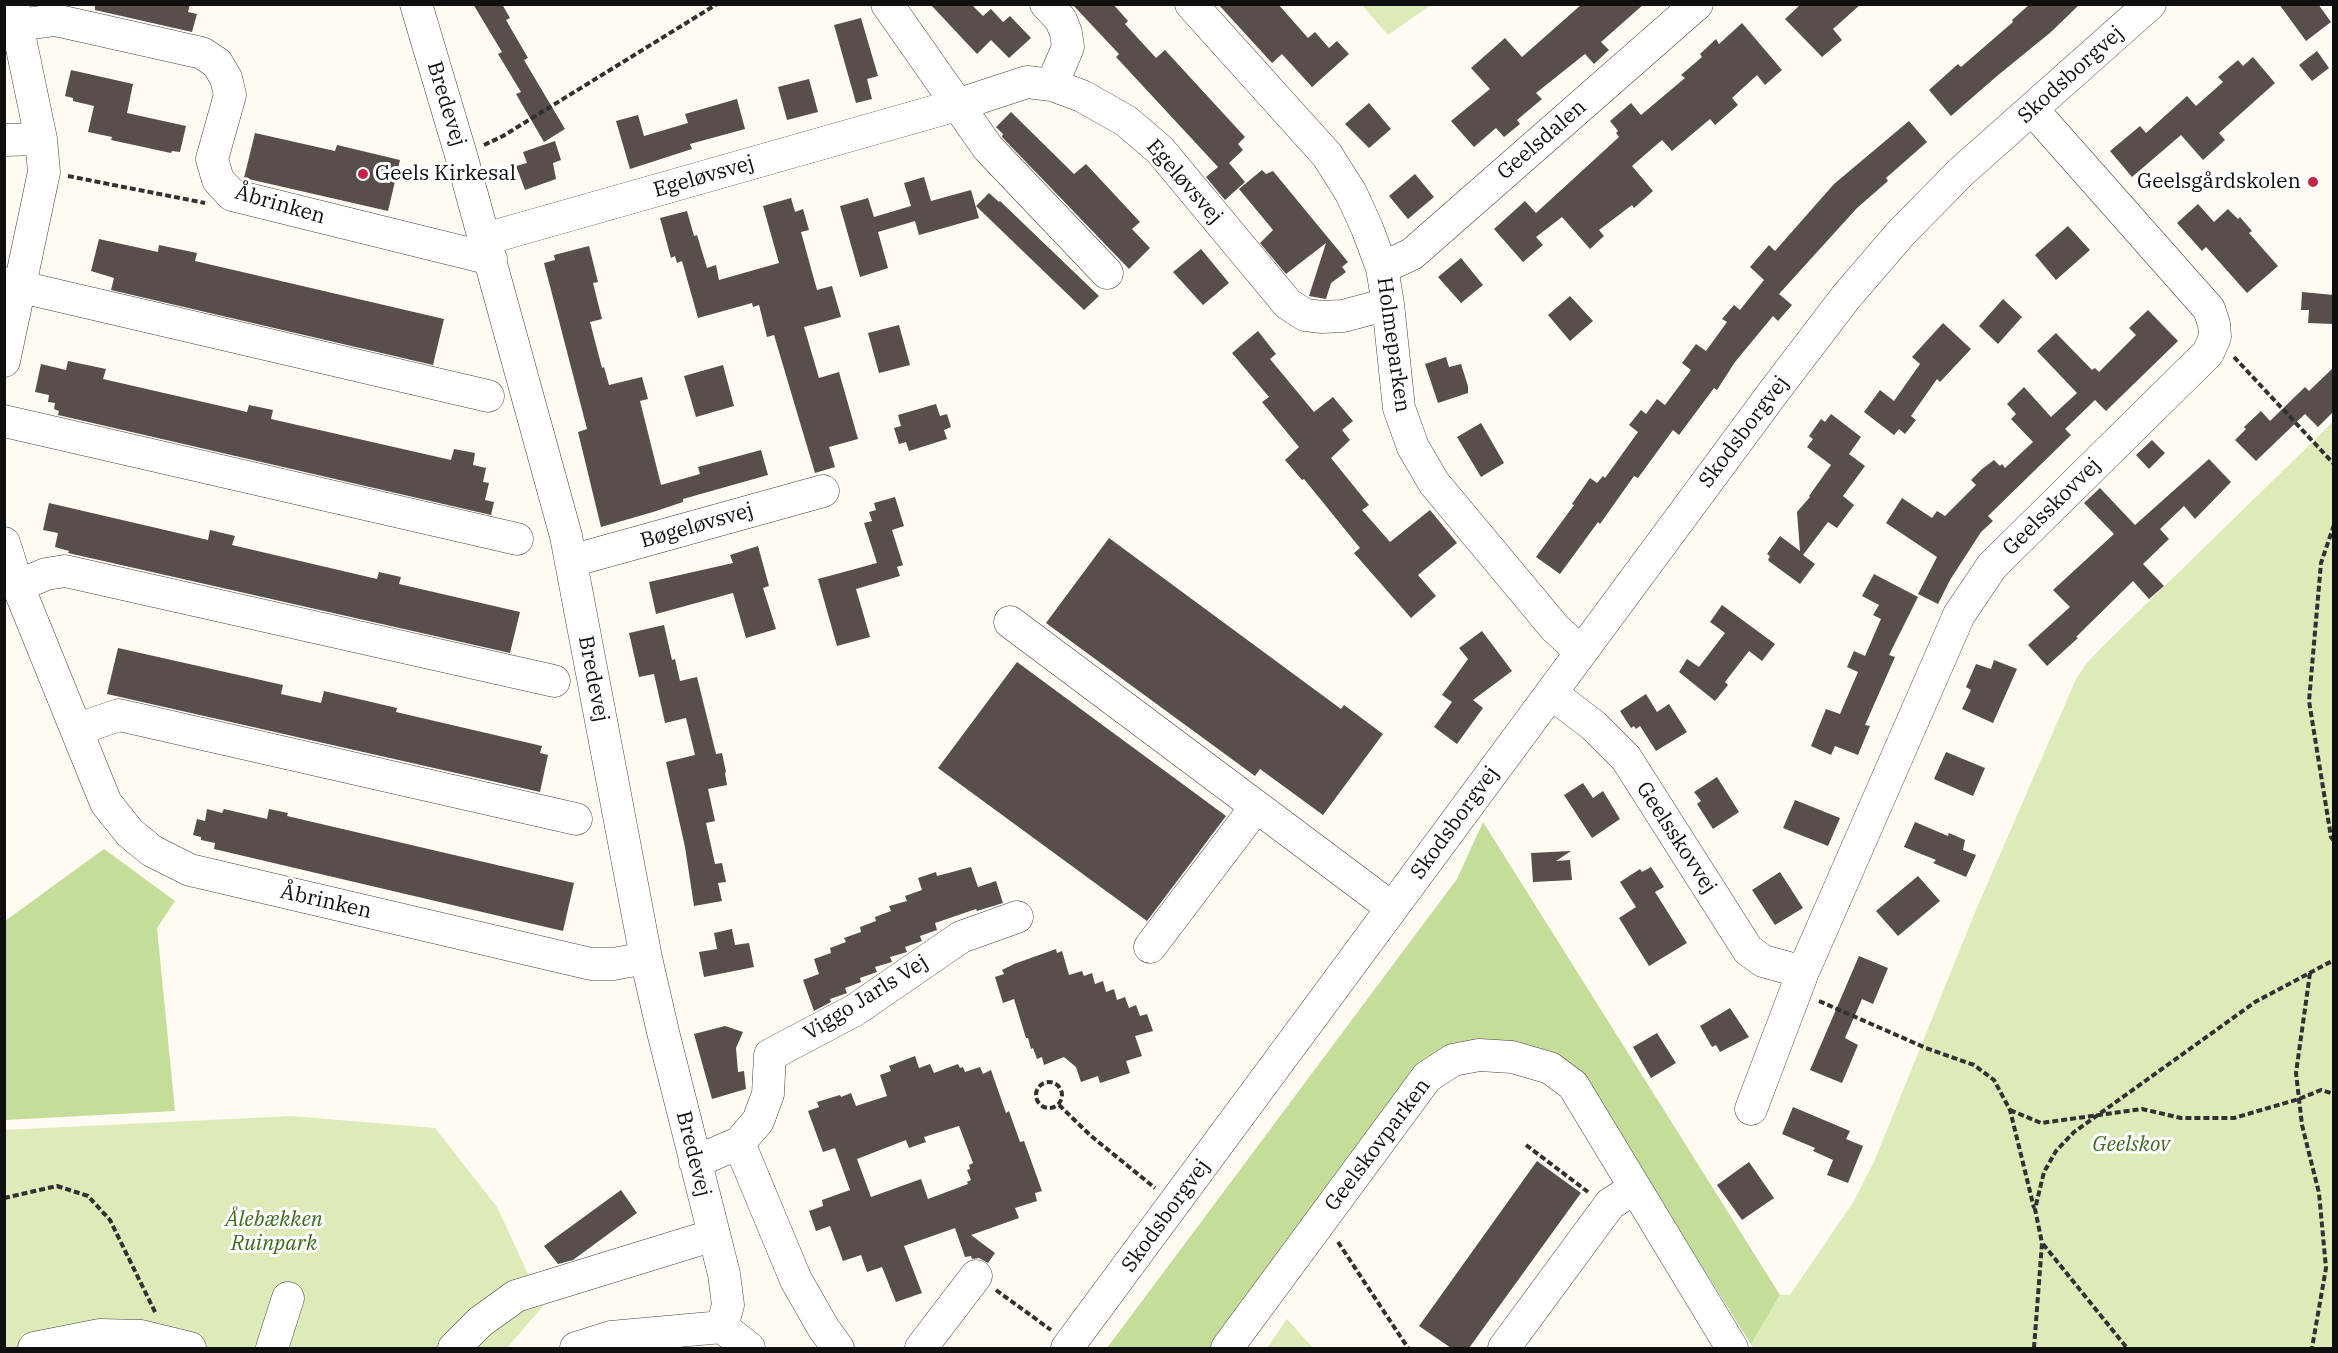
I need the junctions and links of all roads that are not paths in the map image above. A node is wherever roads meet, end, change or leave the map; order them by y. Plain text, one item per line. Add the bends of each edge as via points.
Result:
1 (416, 4) edge
2 (887, 4) edge
3 (1046, 4) edge
4 (1191, 4) edge
5 (1697, 4) edge
6 (2150, 4) edge
7 (16, 15) edge
8 (1052, 85) junction
9 (957, 105) junction
10 (2032, 109) junction
11 (41, 139) junction
12 (4, 140) edge
13 (488, 249) junction
14 (1382, 268) junction
15 (1107, 273) dead end
16 (13, 285) edge
17 (1388, 304) junction
18 (4, 361) edge
19 (488, 396) dead end
20 (4, 421) edge
21 (823, 491) dead end
22 (517, 539) dead end
23 (4, 543) edge
24 (571, 561) junction
25 (18, 586) junction
26 (1010, 622) dead end
27 (1581, 652) junction
28 (554, 681) dead end
29 (1551, 693) junction
30 (78, 729) junction
31 (1256, 807) junction
32 (576, 819) dead end
33 (1392, 908) junction
34 (1017, 917) dead end
35 (1150, 947) dead end
36 (646, 957) junction
37 (1799, 982) junction
38 (1751, 1109) dead end
39 (739, 1143) junction
40 (695, 1162) junction
41 (1635, 1188) junction
42 (714, 1235) junction
43 (976, 1276) road end
44 (288, 1299) dead end
45 (722, 1327) junction
46 (1069, 1346) edge
47 (34, 1348) edge
48 (190, 1348) edge
49 (272, 1348) edge
50 (454, 1348) edge
51 (576, 1348) edge
52 (749, 1348) edge
53 (838, 1348) edge
54 (921, 1348) edge
55 (1227, 1348) edge
56 (1504, 1348) edge
57 (1732, 1348) edge

1 - 13 street, Bredevej
2 - 9 street
3 - 8 street via 1061,20 1068,47
4 - 14 street, Holmeparken via 1327,155 1351,193
5 - 14 street, Geelsdalen via 1412,254
6 - 10 street, Skodsborgvej
7 - 11 street, Åbrinken
7 - 13 street, Åbrinken via 202,53 217,63 230,95 212,159 218,180 232,195
8 - 9 street, Egeløvsvej via 1028,82
8 - 17 street, Egeløvsvej via 1082,96 1126,121 1160,150 1288,304 1305,315 1322,317 1343,316
9 - 13 street, Egeløvsvej
9 - 15 street via 988,148
10 - 27 street, Skodsborgvej via 1946,187 1846,297
10 - 37 street, Geelsskovvej via 2209,309 2215,337 2208,353 1992,566 1959,615
11 - 12 street
11 - 16 street, Åbrinken via 44,172
13 - 24 street, Bredevej
14 - 17 street, Holmeparken
16 - 18 street, Åbrinken
16 - 19 street
17 - 27 street, Holmeparken via 1399,408 1413,447 1434,483 1555,628
20 - 22 street
21 - 24 street, Bøgeløvsvej
23 - 25 street, Åbrinken
24 - 36 street, Bredevej
25 - 28 street via 65,571
25 - 30 street, Åbrinken
26 - 31 street
27 - 29 street, Skodsborgvej
29 - 33 street, Skodsborgvej
29 - 37 street, Geelsskovvej via 1594,726 1626,758 1748,950
30 - 32 street via 119,715
30 - 36 street, Åbrinken via 106,802 130,832 153,851 190,870 591,964
31 - 33 street
31 - 35 street
33 - 46 street, Skodsborgvej
34 - 39 street, Viggo Jarls Vej via 961,937 855,1010 770,1055 768,1094 758,1121
36 - 40 street, Bredevej
37 - 38 street, Geelsskovvej
39 - 40 street, Viggo Jarls Vej
39 - 53 street via 796,1280
40 - 42 street, Bredevej
41 - 55 street, Geelskovparken via 1573,1085 1550,1068 1512,1057 1479,1055 1453,1060 1427,1077
41 - 56 street via 1610,1204
41 - 57 street, Geelskovparken
42 - 45 street, Bredevej via 728,1305
42 - 50 street via 516,1296 480,1322
43 - 54 street
44 - 49 street
45 - 51 street via 611,1337
45 - 52 street
47 - 48 street via 100,1335 141,1336

